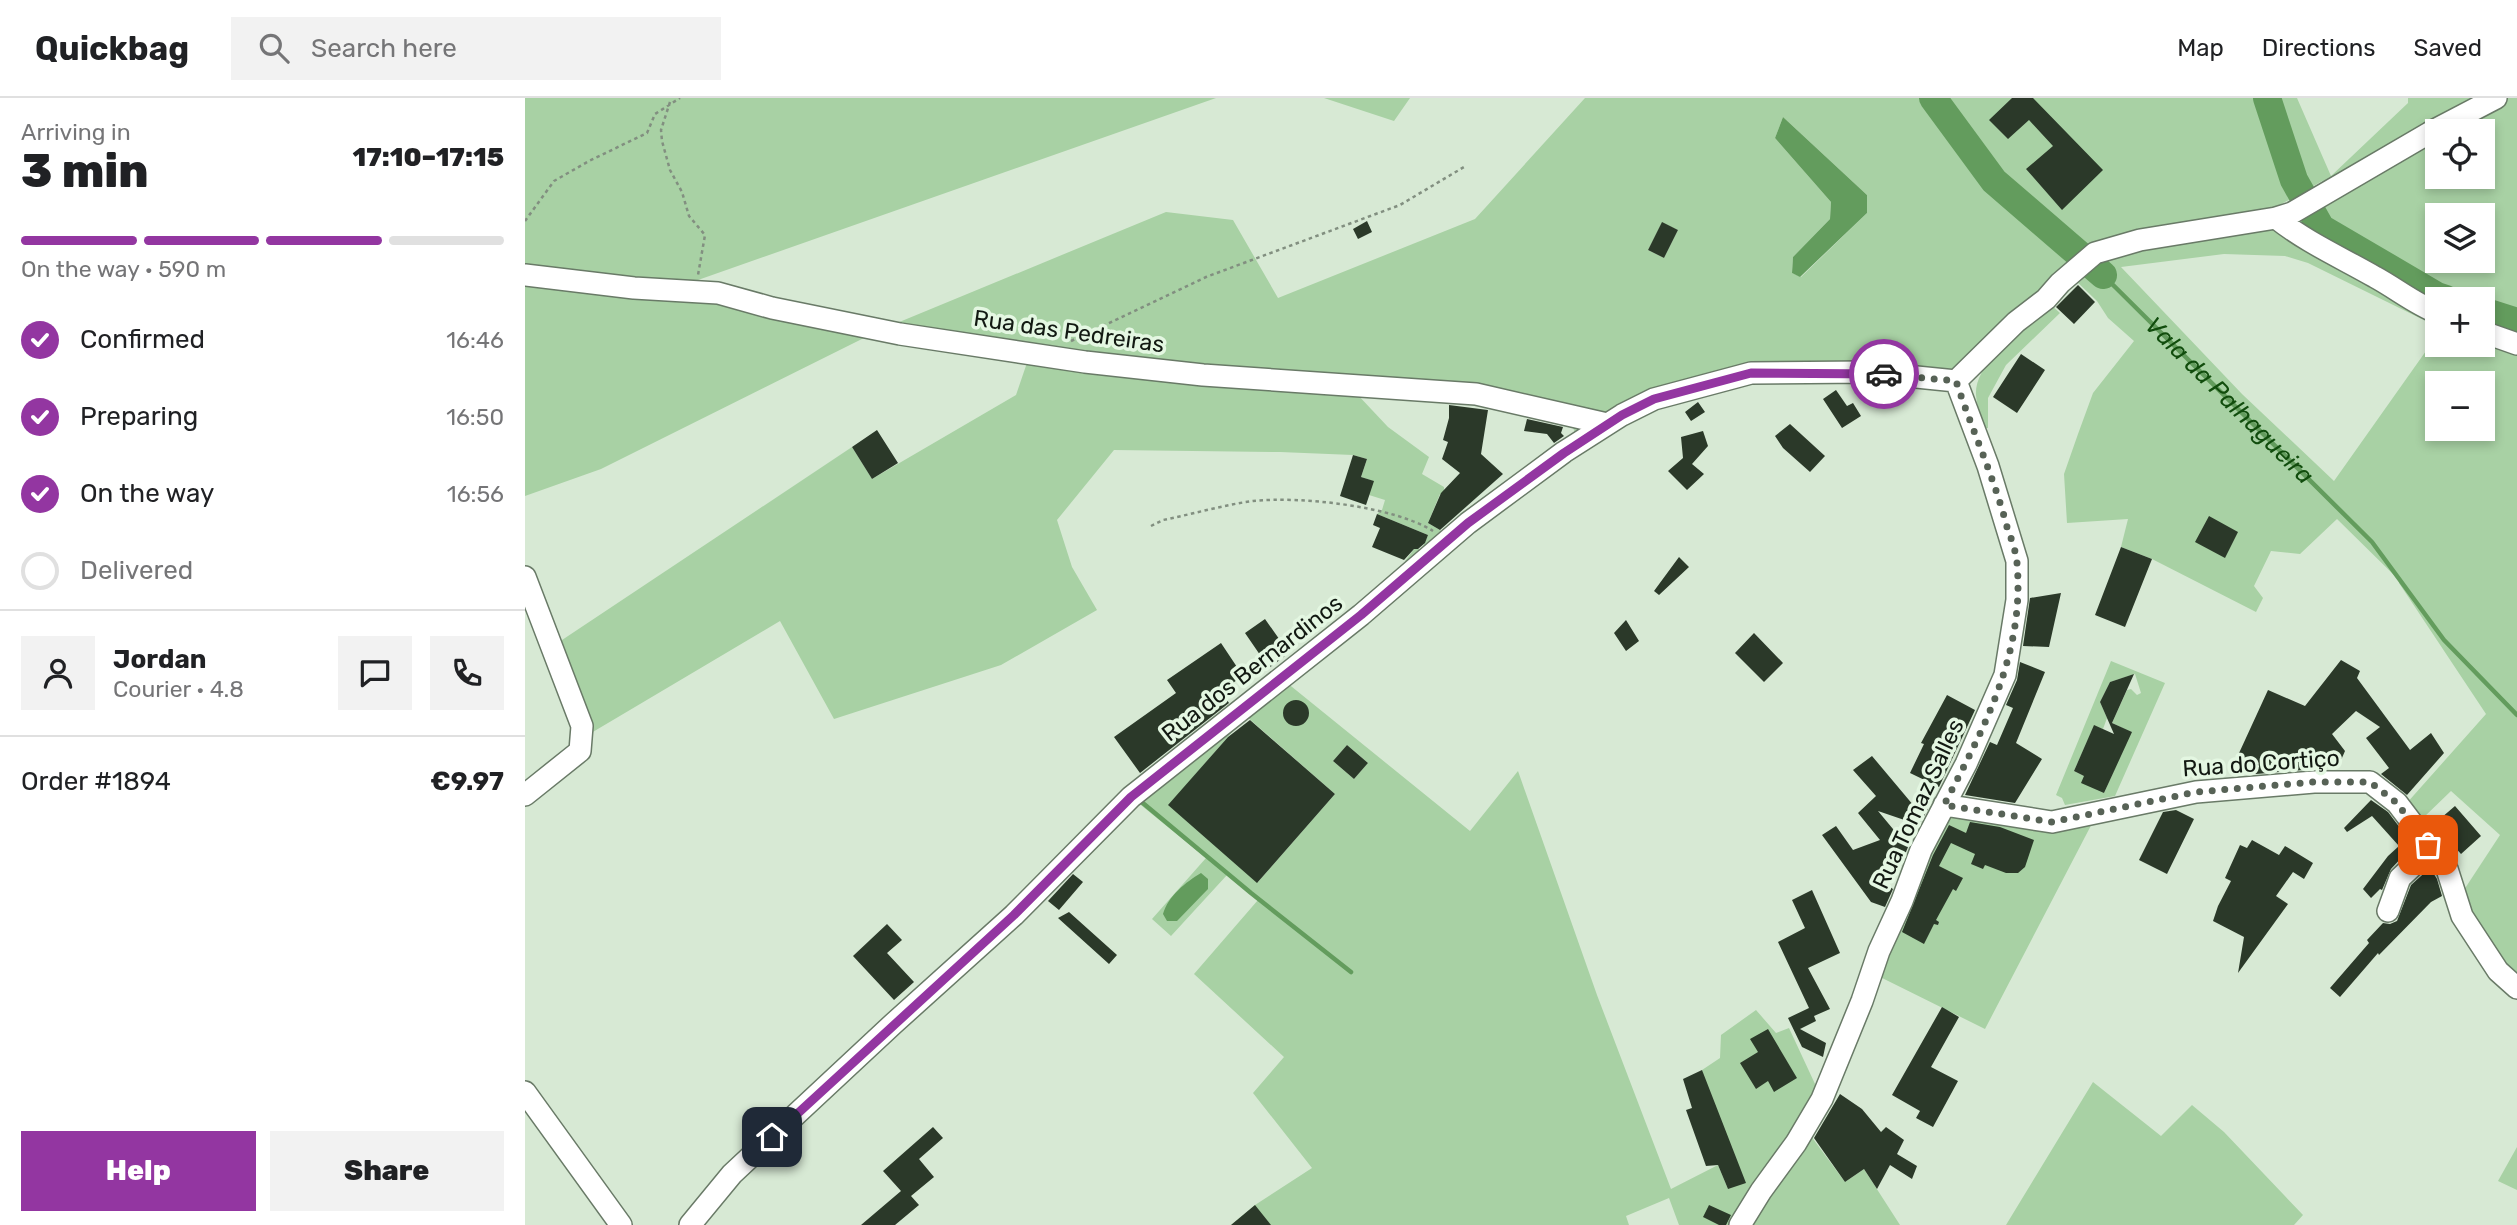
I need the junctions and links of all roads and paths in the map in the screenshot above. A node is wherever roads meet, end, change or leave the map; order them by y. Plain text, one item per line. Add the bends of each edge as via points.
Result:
1 (680, 98) edge
2 (2496, 98) edge
3 (670, 102) junction
4 (1464, 167) dead end
5 (2284, 216) junction
6 (525, 221) edge
7 (525, 275) edge
8 (718, 293) junction
9 (2425, 308) edge
10 (2495, 336) edge
11 (2517, 344) edge
12 (1042, 355) junction
13 (1956, 381) junction
14 (1607, 424) junction
15 (1151, 526) dead end
16 (1447, 540) junction
17 (525, 577) edge
18 (525, 795) edge
19 (1944, 805) junction
20 (2428, 845) junction
21 (2388, 911) dead end
22 (2517, 988) edge
23 (525, 1092) edge
24 (621, 1225) edge
25 (690, 1225) edge
26 (1740, 1225) edge

1 - 3 path
2 - 5 street
3 - 6 path via 656,114 647,133 554,181
3 - 8 path via 662,141 689,216 705,234 698,280
4 - 12 path via 1400,205 1206,277
5 - 9 street via 2296,233
5 - 13 street via 2140,240 2095,253
7 - 8 street, Rua das Pedreiras
8 - 12 street, Rua das Pedreiras via 890,332
10 - 11 street
12 - 14 street, Rua das Pedreiras via 1203,375 1476,394
13 - 14 street, Rua dos Bernardinos via 1867,372 1751,373 1654,399
13 - 19 street, Rua Tomaz Salles via 2017,561 2017,600 2005,675
14 - 16 street, Rua dos Bernardinos
15 - 16 path via 1254,501 1328,502 1411,520
16 - 25 street, Rua dos Bernardinos via 1361,615 1131,797 1014,915 732,1174
17 - 18 street via 582,726 580,751
19 - 20 street, Rua do Cortiço via 2052,822 2196,792 2370,782 2397,803
19 - 26 street, Rua Tomaz Salles via 1879,951 1822,1099
20 - 21 street via 2400,878
20 - 22 street, Rua do Cortiço via 2447,869 2462,916 2498,971
23 - 24 street

